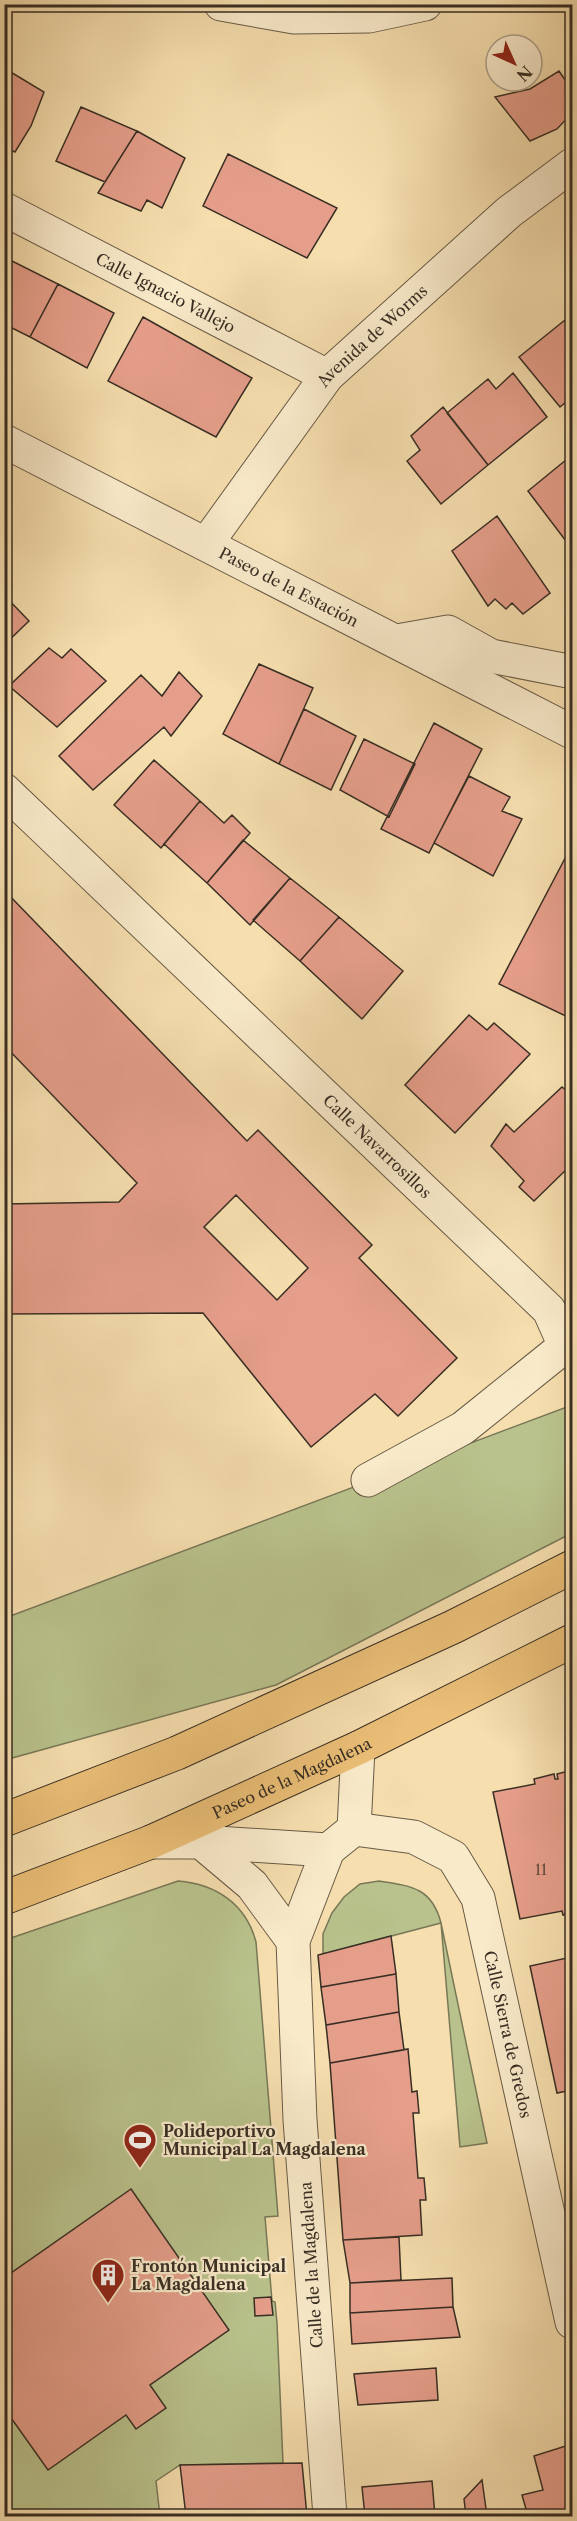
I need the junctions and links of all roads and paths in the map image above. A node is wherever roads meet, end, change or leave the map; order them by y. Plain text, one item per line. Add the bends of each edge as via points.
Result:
1 (220, 4) edge
2 (425, 4) edge
3 (573, 165) edge
4 (4, 209) edge
5 (327, 376) junction
6 (4, 441) edge
7 (207, 543) junction
8 (397, 641) junction
9 (570, 670) edge
10 (565, 719) edge
11 (4, 790) edge
12 (369, 1480) dead end
13 (573, 1567) edge
14 (573, 1641) edge
15 (358, 1748) junction
16 (4, 1820) edge
17 (354, 1829) junction
18 (151, 1842) junction
19 (201, 1842) junction
20 (328, 1850) junction
21 (4, 1898) edge
22 (293, 1941) junction
23 (573, 2322) edge
24 (330, 2517) edge

1 - 2 street via 294,17 369,16
3 - 5 street, Avenida de Worms via 509,212
4 - 5 street, Calle Ignacio Vallejo
5 - 7 street, Avenida de Worms
6 - 7 street, Paseo de la Estación
7 - 8 street, Paseo de la Estación
8 - 9 street via 448,632 491,656
8 - 10 street, Paseo de la Estación
9 - 10 street
11 - 12 street, Calle Navarrosillos via 549,1310 565,1346 463,1428
13 - 16 main road via 453,1627 177,1753
14 - 15 main road, Paseo de la Magdalena
15 - 17 street
15 - 18 main road, Paseo de la Magdalena
17 - 20 street
17 - 23 street, Calle Sierra de Gredos via 414,1837 453,1857 478,1898
18 - 19 street
18 - 21 main road, Paseo de la Magdalena
19 - 20 street
19 - 22 street via 252,1885
20 - 22 street, Calle de la Magdalena
22 - 24 street, Calle de la Magdalena via 300,2120

